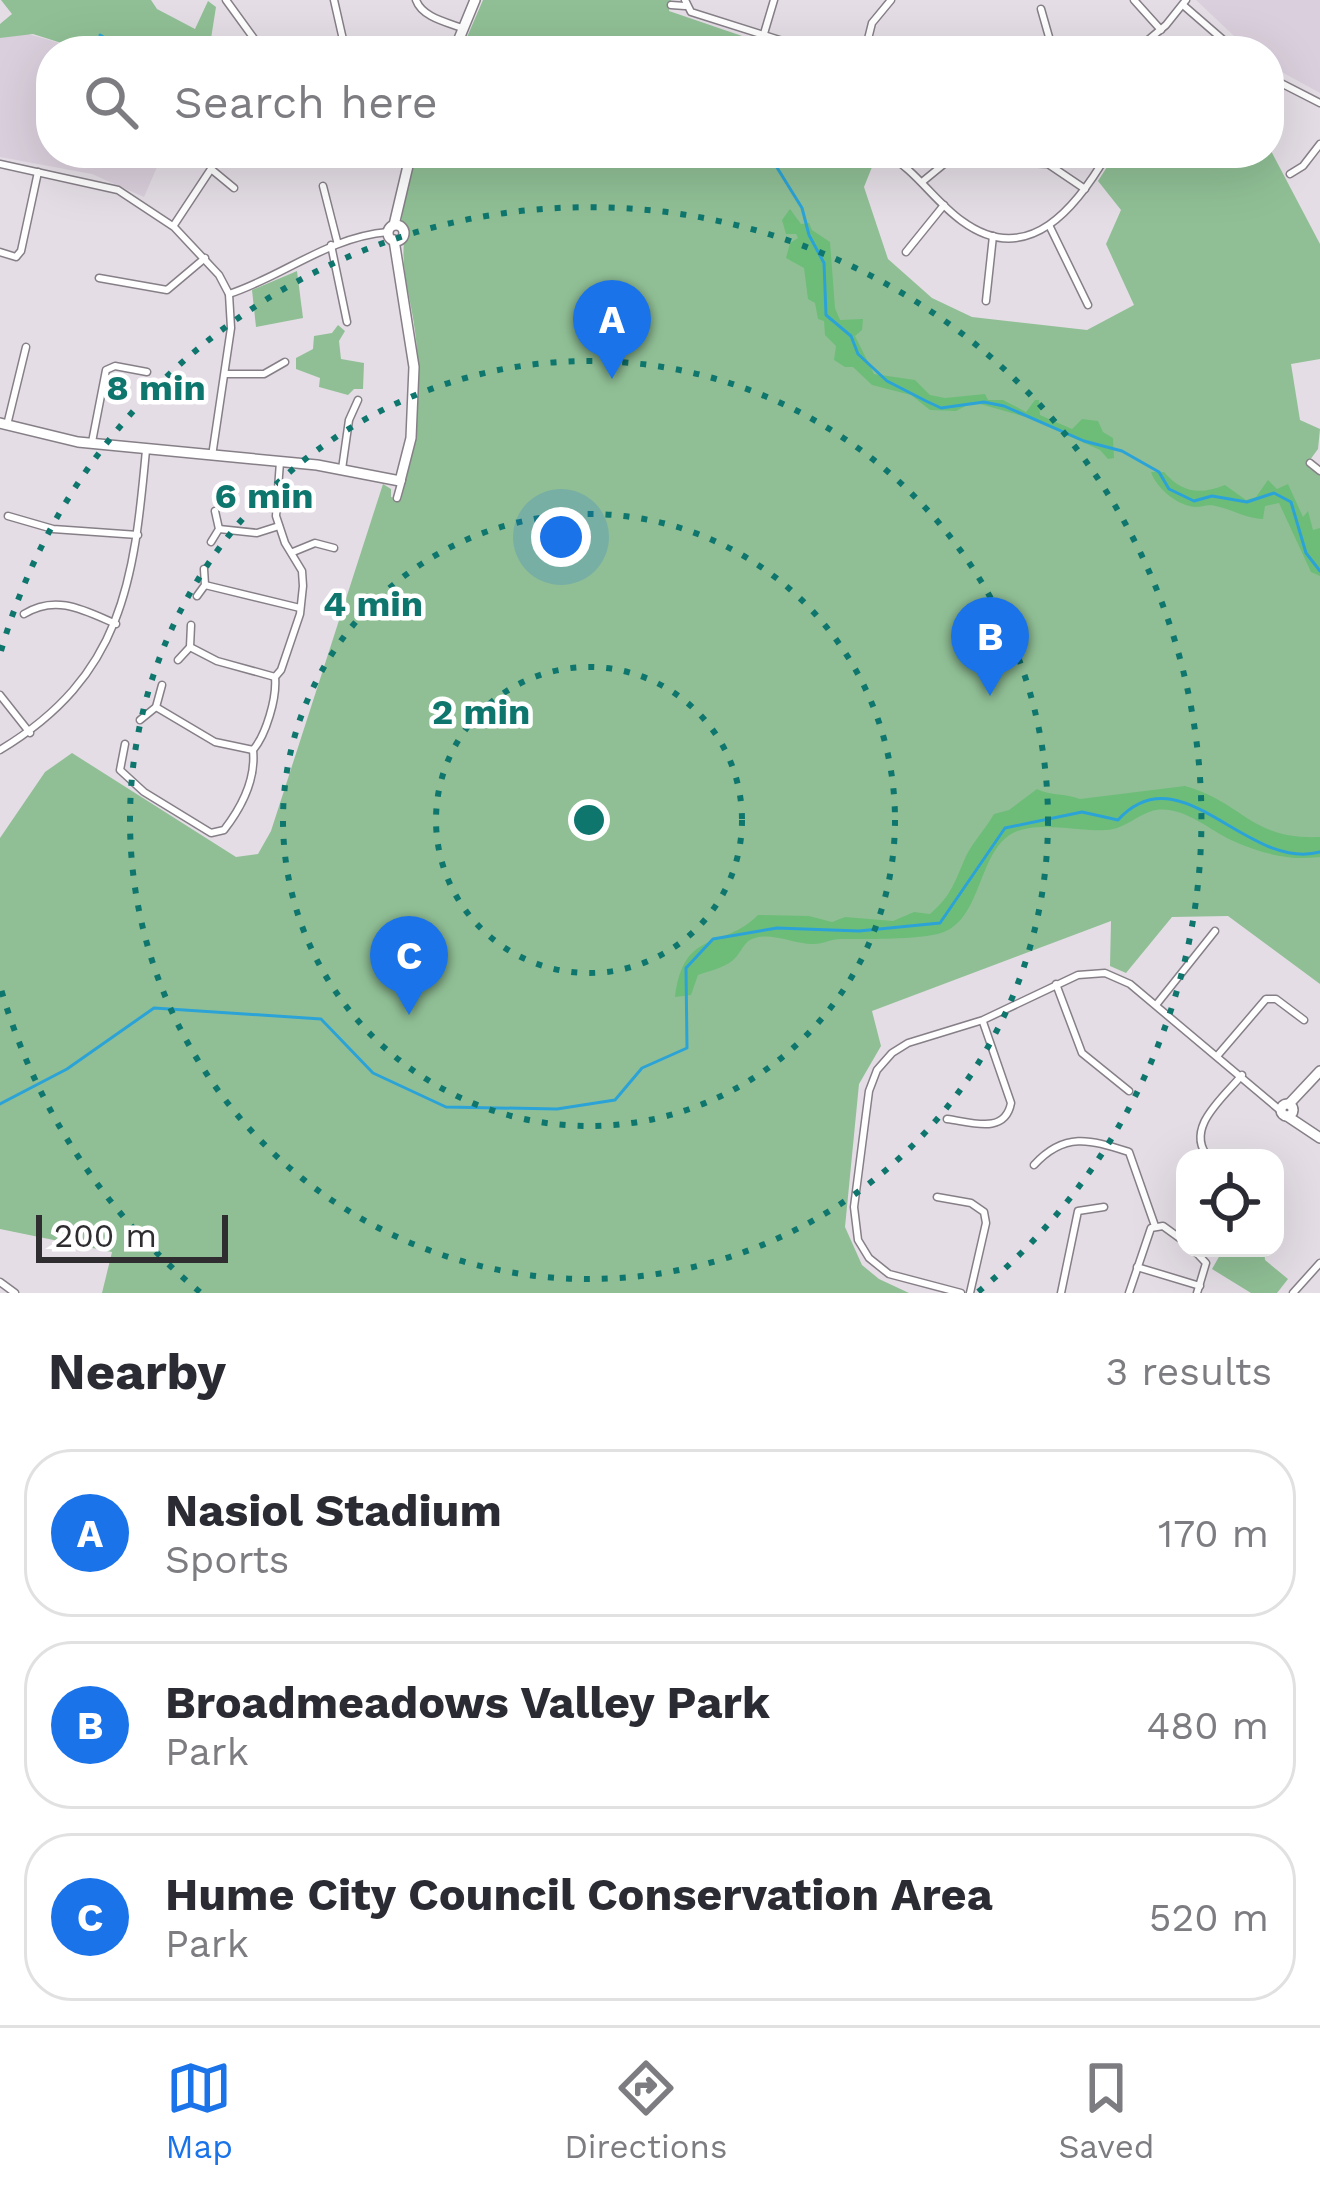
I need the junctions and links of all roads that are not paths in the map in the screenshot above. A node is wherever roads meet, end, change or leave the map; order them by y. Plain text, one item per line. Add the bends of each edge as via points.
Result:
1 (226, 0) edge
2 (334, 0) edge
3 (416, 0) edge
4 (476, 0) edge
5 (774, 0) edge
6 (891, 0) edge
7 (1134, 0) edge
8 (1184, 2) edge
9 (671, 5) dead end
10 (687, 6) edge
11 (1041, 9) dead end
12 (466, 23) junction
13 (1161, 31) junction
14 (252, 36) edge
15 (342, 36) edge
16 (460, 36) edge
17 (758, 36) edge
18 (764, 36) edge
19 (869, 36) edge
20 (1049, 36) edge
21 (1154, 36) edge
22 (1220, 36) edge
23 (1284, 84) edge
24 (1320, 103) edge
25 (1320, 144) edge
26 (0, 164) edge
27 (407, 168) edge
28 (904, 168) edge
29 (939, 168) edge
30 (1054, 168) edge
31 (1098, 168) edge
32 (38, 172) junction
33 (1290, 174) dead end
34 (922, 182) junction
35 (323, 186) dead end
36 (233, 188) dead end
37 (1085, 189) junction
38 (944, 205) junction
39 (1050, 226) junction
40 (174, 227) junction
41 (392, 233) junction
42 (993, 236) junction
43 (334, 244) junction
44 (0, 252) edge
45 (906, 252) dead end
46 (205, 259) junction
47 (99, 278) dead end
48 (229, 294) junction
49 (986, 301) dead end
50 (1088, 304) dead end
51 (347, 322) dead end
52 (26, 347) dead end
53 (285, 362) dead end
54 (147, 372) dead end
55 (226, 374) junction
56 (358, 400) dead end
57 (3, 424) edge
58 (92, 444) junction
59 (146, 450) junction
60 (212, 456) junction
61 (280, 462) junction
62 (1310, 463) dead end
63 (342, 469) junction
64 (1320, 471) edge
65 (402, 480) junction
66 (397, 497) dead end
67 (215, 511) dead end
68 (8, 516) dead end
69 (279, 526) junction
70 (219, 529) junction
71 (138, 535) junction
72 (211, 542) dead end
73 (335, 547) dead end
74 (292, 553) junction
75 (204, 569) dead end
76 (205, 584) junction
77 (197, 596) dead end
78 (301, 608) junction
79 (24, 614) dead end
80 (116, 624) junction
81 (190, 625) dead end
82 (190, 647) junction
83 (178, 660) dead end
84 (275, 677) junction
85 (162, 685) dead end
86 (0, 695) edge
87 (156, 707) junction
88 (140, 720) dead end
89 (30, 733) junction
90 (125, 744) dead end
91 (0, 751) edge
92 (253, 751) junction
93 (1215, 932) dead end
94 (1056, 984) junction
95 (1156, 1005) junction
96 (982, 1020) junction
97 (1304, 1021) dead end
98 (1218, 1055) junction
99 (1320, 1071) edge
100 (1242, 1075) junction
101 (1129, 1091) dead end
102 (1288, 1109) junction
103 (947, 1118) dead end
104 (1320, 1138) edge
105 (1203, 1149) edge
106 (1034, 1165) dead end
107 (937, 1197) dead end
108 (1104, 1207) dead end
109 (1155, 1226) junction
110 (1176, 1235) edge
111 (1200, 1257) edge
112 (1320, 1264) edge
113 (1137, 1267) junction
114 (0, 1282) edge
115 (1199, 1289) edge
116 (15, 1293) edge
117 (961, 1293) edge
118 (970, 1293) edge
119 (1061, 1293) edge
120 (1129, 1293) edge
121 (1294, 1293) edge

1 - 14 street
2 - 15 street
3 - 12 street via 429,15
4 - 12 street
5 - 18 street
6 - 19 street
7 - 13 street
8 - 13 street
8 - 22 street
9 - 10 street
10 - 17 street
11 - 20 street
12 - 16 street
13 - 21 street
23 - 24 street
25 - 33 street
26 - 32 street
27 - 41 street
28 - 34 street
29 - 34 street
30 - 37 street
31 - 37 street
32 - 40 street via 118,190
32 - 44 street via 21,251
34 - 38 street
35 - 43 street
36 - 40 street via 211,169
37 - 39 street
38 - 42 street
38 - 45 street
39 - 42 street
39 - 50 street
40 - 46 street
41 - 43 street
41 - 65 street via 414,367
42 - 49 street
43 - 48 street
43 - 51 street
46 - 47 street via 167,290
46 - 48 street
48 - 55 street
52 - 57 street
53 - 55 street via 264,374
54 - 58 street via 106,370
55 - 60 street
56 - 63 street
57 - 58 street
58 - 59 street
59 - 60 street
59 - 71 street
60 - 61 street
61 - 63 street
61 - 69 street
62 - 64 street
63 - 65 street
65 - 66 street
67 - 70 street
68 - 71 street via 53,529
69 - 70 street
69 - 74 street
70 - 72 street
71 - 80 street
73 - 74 street via 314,543
74 - 78 street via 303,574
75 - 76 street
76 - 77 street
76 - 78 street
78 - 84 street
79 - 80 street via 57,604
80 - 89 street via 86,674
81 - 82 street
82 - 83 street
82 - 84 street
84 - 92 street
85 - 87 street
86 - 89 street
87 - 88 street
87 - 92 street via 214,742
89 - 91 street
90 - 92 street via 117,771 217,834 239,809
93 - 95 street
94 - 95 street via 1105,973
94 - 96 street
94 - 101 street via 1082,1053
95 - 98 street
96 - 103 street via 1009,1114 997,1124
96 - 117 street via 900,1047 877,1070 854,1208 858,1240 880,1268
97 - 98 street via 1266,999
98 - 100 street
99 - 102 street
100 - 102 street
100 - 105 street via 1201,1128
102 - 104 street
106 - 109 street via 1078,1138 1130,1152
107 - 118 street via 985,1212
108 - 119 street via 1078,1211
109 - 110 street
109 - 113 street
111 - 115 street
112 - 121 street
113 - 115 street
113 - 120 street
114 - 116 street

